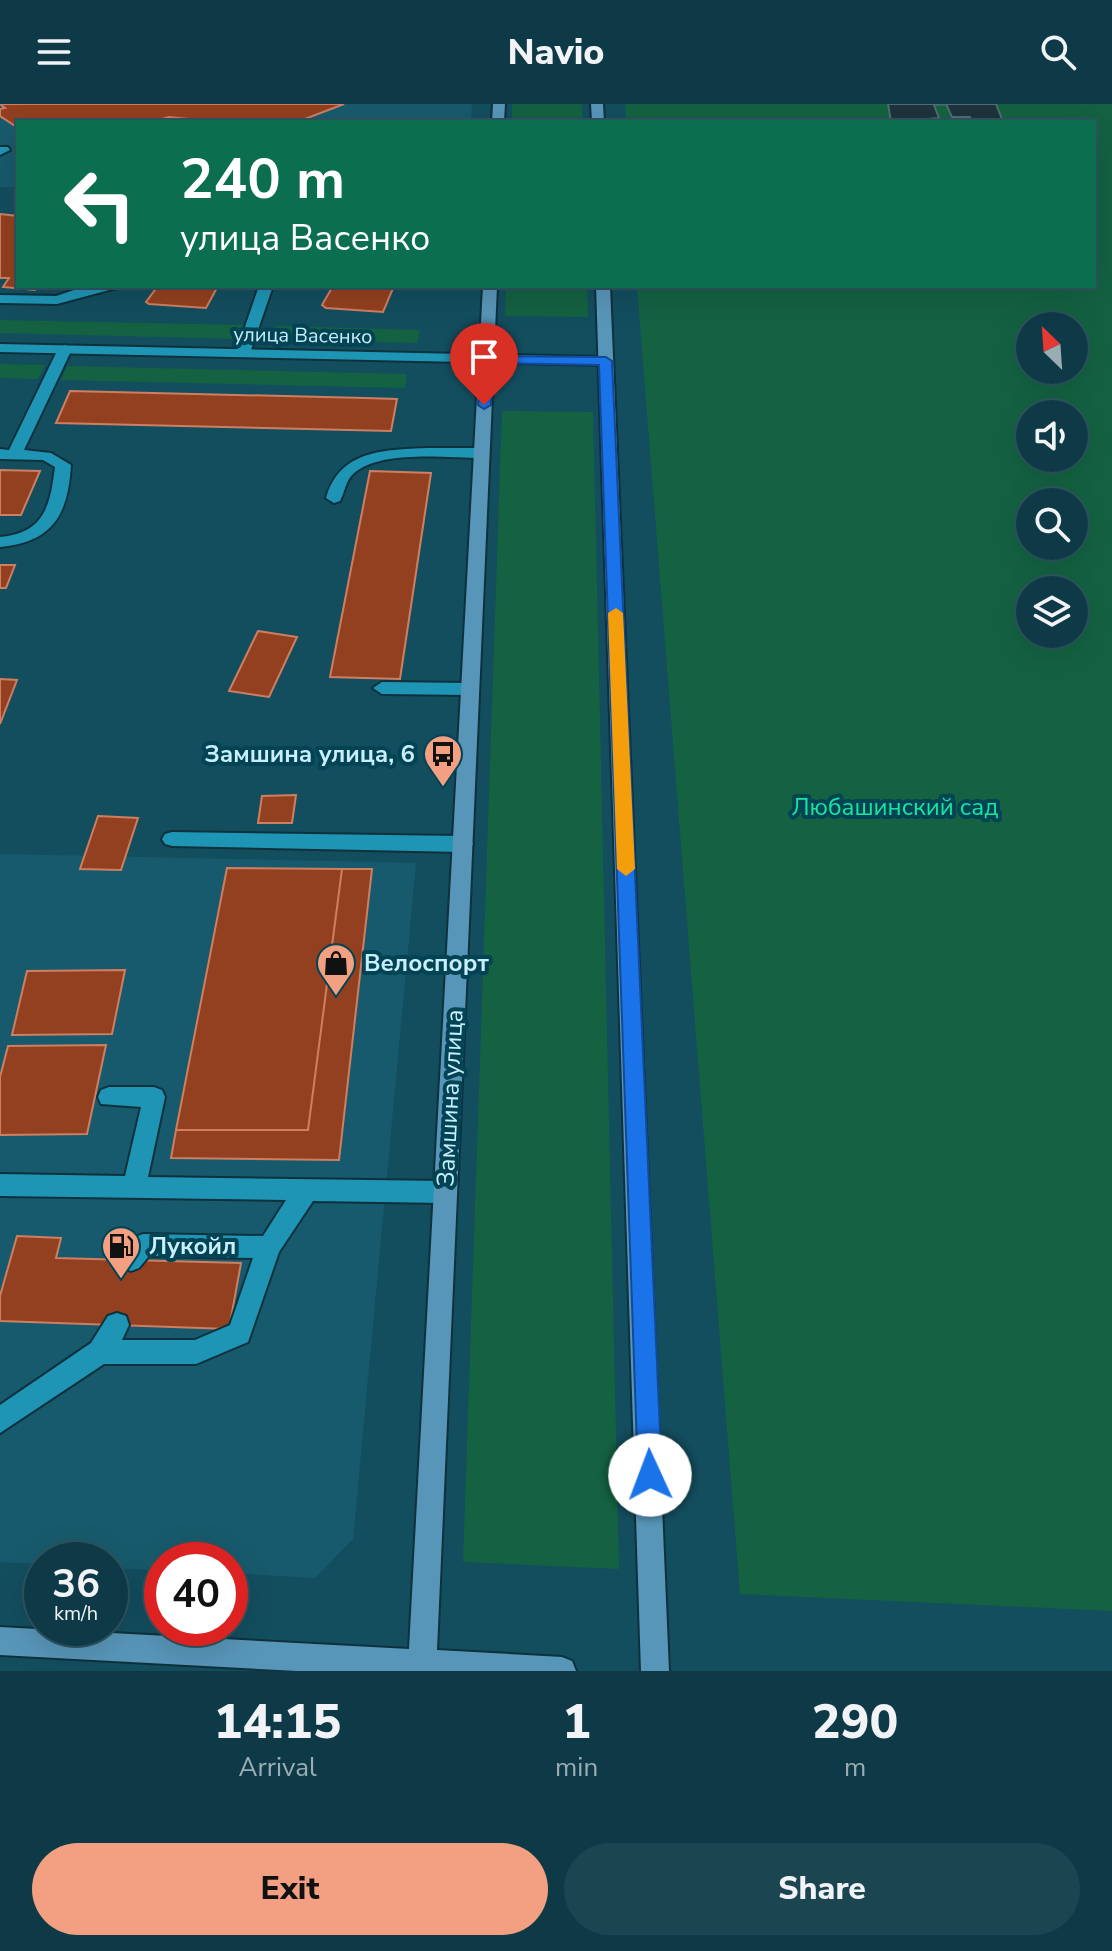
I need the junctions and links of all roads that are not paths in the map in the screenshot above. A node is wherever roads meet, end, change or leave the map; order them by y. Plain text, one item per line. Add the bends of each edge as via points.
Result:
1 (91, 288) edge
2 (265, 288) edge
3 (490, 288) edge
4 (603, 288) edge
5 (0, 299) edge
6 (0, 348) edge
7 (65, 349) junction
8 (243, 353) junction
9 (486, 359) junction
10 (606, 361) junction
11 (482, 453) junction
12 (8, 454) edge
13 (334, 498) dead end
14 (0, 542) edge
15 (382, 688) dead end
16 (470, 689) junction
17 (172, 839) dead end
18 (463, 844) junction
19 (109, 1097) dead end
20 (0, 1185) edge
21 (135, 1185) junction
22 (307, 1189) junction
23 (445, 1192) junction
24 (269, 1247) junction
25 (131, 1260) dead end
26 (117, 1325) dead end
27 (100, 1352) junction
28 (0, 1420) edge
29 (0, 1641) edge
30 (423, 1667) edge
31 (562, 1671) edge
32 (655, 1671) edge

1 - 5 street via 57,300
2 - 8 street
3 - 9 street, Замшина улица
4 - 10 street
6 - 7 street, улица Васенко
7 - 8 street, улица Васенко
7 - 12 street
8 - 9 street, улица Васенко
9 - 10 street, улица Васенко
9 - 11 street, Замшина улица
10 - 32 street
11 - 13 street via 376,458 347,471
11 - 16 street, Замшина улица
12 - 14 street via 54,457 63,470 43,530 16,542
15 - 16 street
16 - 18 street, Замшина улица
17 - 18 street
18 - 23 street, Замшина улица
19 - 21 street via 154,1097
20 - 21 street
21 - 22 street
22 - 23 street
22 - 24 street
23 - 30 street, Замшина улица
24 - 25 street via 143,1245
24 - 27 street via 239,1333 196,1352
26 - 27 street
27 - 28 street
29 - 30 street
30 - 31 street

